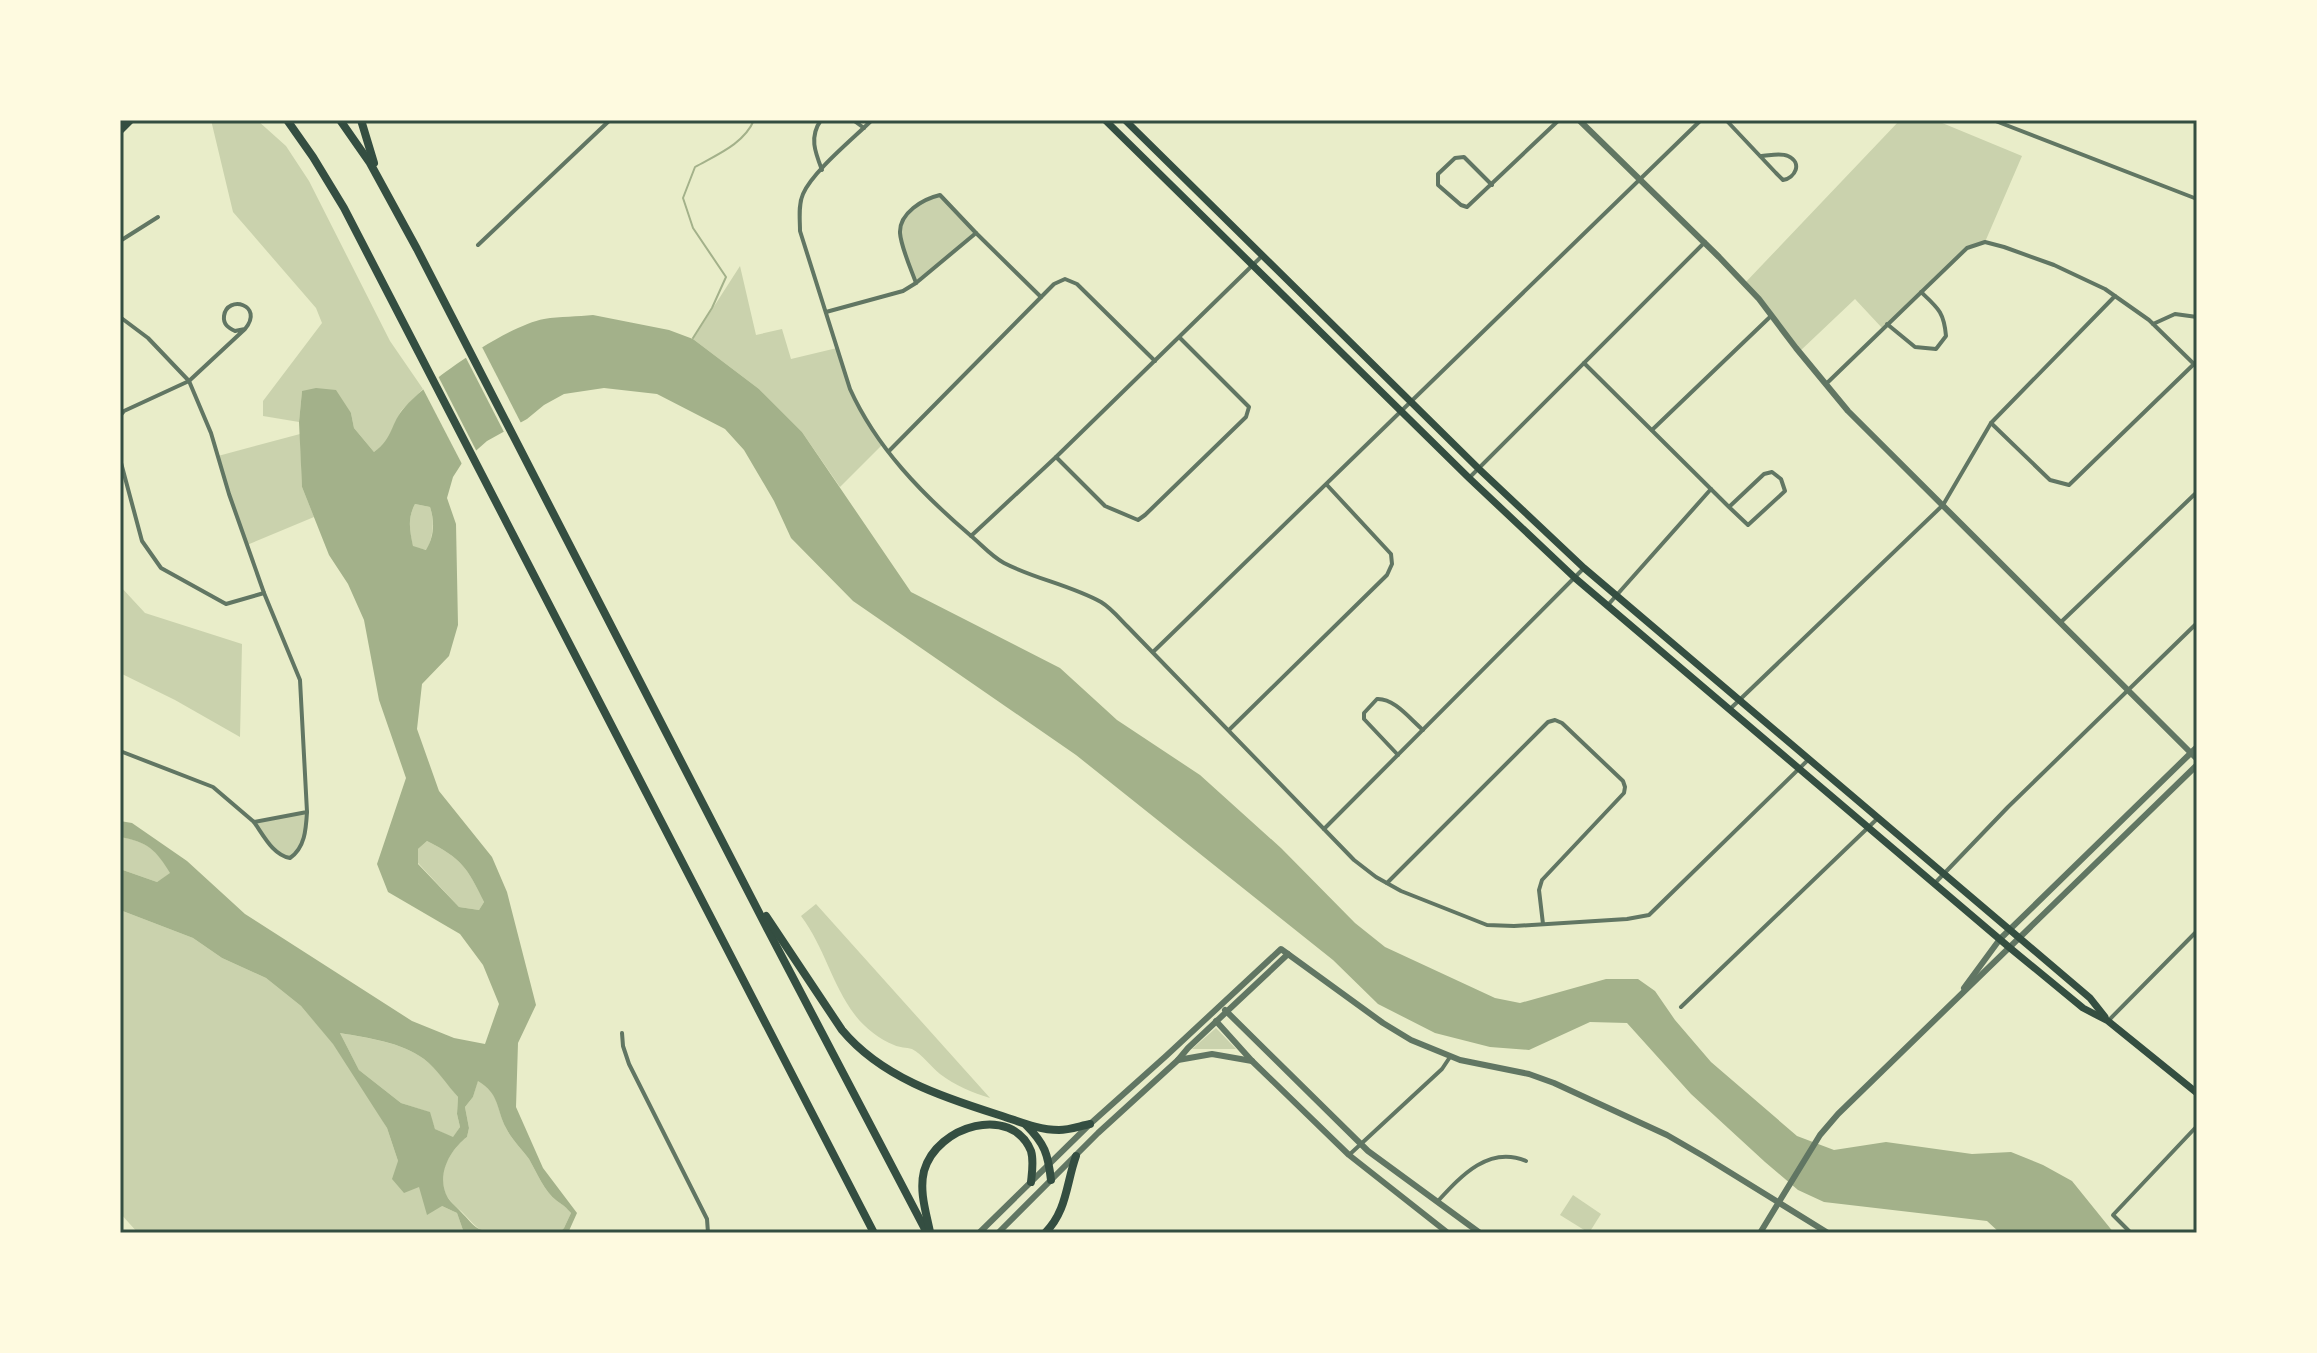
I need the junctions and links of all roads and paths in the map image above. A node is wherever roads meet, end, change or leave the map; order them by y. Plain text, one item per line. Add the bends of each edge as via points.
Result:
1 (131, 120) edge
2 (287, 120) edge
3 (340, 120) edge
4 (361, 120) edge
5 (610, 120) edge
6 (821, 120) edge
7 (853, 120) edge
8 (872, 120) edge
9 (1105, 120) edge
10 (1125, 120) edge
11 (1559, 120) edge
12 (1579, 120) edge
13 (1701, 120) edge
14 (1726, 120) edge
15 (1993, 120) edge
16 (864, 128) junction
17 (120, 131) edge
18 (1139, 134) junction
19 (1130, 144) junction
20 (1760, 156) junction
21 (822, 170) junction
22 (377, 175) junction
23 (1640, 179) junction
24 (1492, 185) junction
25 (2197, 199) edge
26 (158, 217) dead end
27 (976, 233) junction
28 (120, 241) edge
29 (1705, 242) junction
30 (478, 245) dead end
31 (1262, 256) junction
32 (1253, 265) junction
33 (916, 283) junction
34 (1921, 292) junction
35 (2115, 296) junction
36 (1041, 297) junction
37 (826, 312) junction
38 (1771, 316) junction
39 (120, 317) edge
40 (2197, 317) edge
41 (1887, 324) junction
42 (2153, 324) junction
43 (245, 329) junction
44 (1179, 337) junction
45 (1155, 361) junction
46 (1584, 363) junction
47 (2195, 366) edge
48 (189, 381) junction
49 (1826, 384) junction
50 (1411, 402) junction
51 (1401, 412) junction
52 (120, 416) edge
53 (1991, 423) junction
54 (1652, 430) junction
55 (888, 451) junction
56 (1056, 457) junction
57 (120, 459) edge
58 (1479, 469) junction
59 (1469, 478) junction
60 (1327, 485) junction
61 (1711, 489) junction
62 (2197, 492) edge
63 (1943, 505) junction
64 (1729, 507) junction
65 (971, 536) junction
66 (1584, 568) junction
67 (1575, 578) junction
68 (264, 593) junction
69 (1616, 596) junction
70 (1607, 606) junction
71 (2060, 623) junction
72 (2197, 623) edge
73 (1153, 652) junction
74 (2128, 691) junction
75 (1740, 700) junction
76 (1730, 709) junction
77 (1229, 730) junction
78 (1423, 730) junction
79 (2197, 747) edge
80 (120, 751) edge
81 (2191, 753) junction
82 (1398, 755) junction
83 (1809, 759) junction
84 (2197, 762) edge
85 (1798, 769) junction
86 (307, 812) junction
87 (1877, 819) junction
88 (254, 822) junction
89 (1868, 828) junction
90 (1324, 829) junction
91 (1944, 873) junction
92 (740, 877) junction
93 (1387, 883) junction
94 (1935, 883) junction
95 (1543, 924) junction
96 (2009, 930) junction
97 (2197, 931) edge
98 (2000, 939) junction
99 (2019, 939) junction
100 (2010, 948) junction
101 (1288, 954) junction
102 (1952, 1004) junction
103 (1220, 1005) junction
104 (1681, 1007) dead end
105 (1227, 1012) junction
106 (1210, 1015) junction
107 (2108, 1021) junction
108 (1217, 1022) junction
109 (622, 1033) dead end
110 (1450, 1057) junction
111 (1178, 1060) junction
112 (1252, 1061) junction
113 (2197, 1093) edge
114 (1090, 1124) junction
115 (1026, 1125) junction
116 (2197, 1126) edge
117 (1361, 1144) junction
118 (1349, 1155) junction
119 (1076, 1156) junction
120 (1526, 1161) dead end
121 (1049, 1164) junction
122 (1051, 1180) junction
123 (1031, 1182) junction
124 (1438, 1201) junction
125 (1778, 1202) junction
126 (708, 1233) edge
127 (874, 1233) edge
128 (929, 1233) edge
129 (979, 1233) edge
130 (998, 1233) edge
131 (1045, 1233) edge
132 (1448, 1233) edge
133 (1480, 1233) edge
134 (1760, 1233) edge
135 (1828, 1233) edge
136 (2131, 1233) edge

1 - 17 main road
2 - 127 highway via 344,208
3 - 22 highway
4 - 22 highway
5 - 30 street
6 - 21 street via 814,148
7 - 16 street
8 - 16 street
9 - 19 main road
10 - 18 main road
11 - 24 street
12 - 23 street
13 - 23 street
14 - 20 street
15 - 25 street
16 - 21 street
18 - 19 main road
18 - 31 main road
19 - 32 main road
20 - 20 street via 1783,180 1794,174 1795,163 1788,156
21 - 37 street via 803,193 799,212
22 - 92 highway
23 - 29 street
23 - 50 street
24 - 24 street via 1467,207 1438,185 1438,174 1455,158 1464,157
26 - 28 street
27 - 33 street
27 - 33 street via 940,195 904,217 900,232
27 - 36 street
29 - 38 street
29 - 46 street
31 - 32 street
31 - 50 main road
32 - 44 street
32 - 51 main road
33 - 37 street
34 - 35 street via 1967,248 1985,242 2054,265
34 - 41 street
34 - 41 street via 1941,311 1945,323 1946,336 1936,349 1915,347
35 - 42 street
35 - 53 street
36 - 45 street via 1065,279 1077,284
36 - 55 street
37 - 55 street via 850,389
38 - 49 street
38 - 54 street
39 - 48 street
40 - 42 street via 2175,314
41 - 49 street
42 - 47 street
43 - 43 street via 250,312 244,305 230,306 224,318 227,327
43 - 48 street
44 - 45 street
44 - 56 street via 1249,407 1246,417 1138,520 1105,506
45 - 56 street
46 - 54 street
46 - 58 street
47 - 53 street via 2069,485 2050,480
48 - 52 street
48 - 68 street
49 - 63 street
50 - 51 street
50 - 58 main road
51 - 59 main road
51 - 60 street
53 - 63 street
54 - 61 street
55 - 65 street
56 - 65 street
57 - 68 street via 142,541 161,568 226,604
58 - 59 street
58 - 66 main road
59 - 67 main road
60 - 73 street
60 - 77 street via 1391,554 1392,564 1387,575
61 - 64 street
61 - 69 street
62 - 71 street
63 - 71 street
63 - 75 street
64 - 64 street via 1748,525 1785,491 1781,479 1772,472 1764,474
65 - 73 street via 1000,561 1103,604
66 - 67 street
66 - 69 main road
67 - 70 main road
67 - 78 street
68 - 86 street via 300,680
69 - 70 street
69 - 75 main road
70 - 76 main road
71 - 74 street
72 - 74 street
73 - 77 street
74 - 81 street
74 - 91 street
75 - 76 street
75 - 83 main road
76 - 85 main road
77 - 90 street
78 - 82 street
78 - 82 street via 1390,702 1377,699 1364,719
79 - 81 street
80 - 88 street via 213,787
81 - 84 street
81 - 96 street
82 - 90 street
83 - 85 street
83 - 87 main road
84 - 99 street
85 - 89 main road
85 - 95 street via 1649,915
86 - 88 street
86 - 88 street via 298,852 290,858 274,850
87 - 89 street
87 - 91 main road
89 - 94 main road
89 - 104 street
90 - 93 street via 1354,860
91 - 94 street
91 - 96 main road
92 - 115 highway via 824,1005 860,1049 936,1093
92 - 128 highway
93 - 95 street via 1487,925
93 - 95 street via 1555,720 1625,787 1542,880
94 - 98 main road
96 - 98 street
96 - 99 main road
97 - 107 street
98 - 100 main road
98 - 102 street
99 - 100 street
99 - 107 main road via 2090,998
100 - 102 street
100 - 107 main road via 2083,1008
101 - 103 street via 1281,949
101 - 105 street
101 - 110 street via 1393,1030
102 - 125 street via 1838,1114
103 - 105 street
103 - 106 street
105 - 108 street
105 - 117 street
106 - 108 street
106 - 114 street
107 - 113 main road
108 - 111 street
108 - 112 street
109 - 126 street via 629,1064 707,1219
110 - 117 street
110 - 125 street via 1554,1083 1667,1135
111 - 112 street via 1212,1054
111 - 119 street
112 - 118 street
114 - 115 highway via 1063,1130
114 - 121 street
115 - 121 highway via 1042,1143
116 - 136 street via 2113,1215
117 - 118 street
117 - 124 street
118 - 132 street
119 - 122 street
119 - 131 highway via 1062,1209
120 - 124 street via 1515,1156 1487,1160
121 - 122 highway
121 - 123 street
122 - 130 street
123 - 128 highway via 1032,1156 1019,1135 988,1125 958,1131 939,1145 924,1169 922,1195
123 - 129 street
124 - 133 street
125 - 134 street
125 - 135 street

